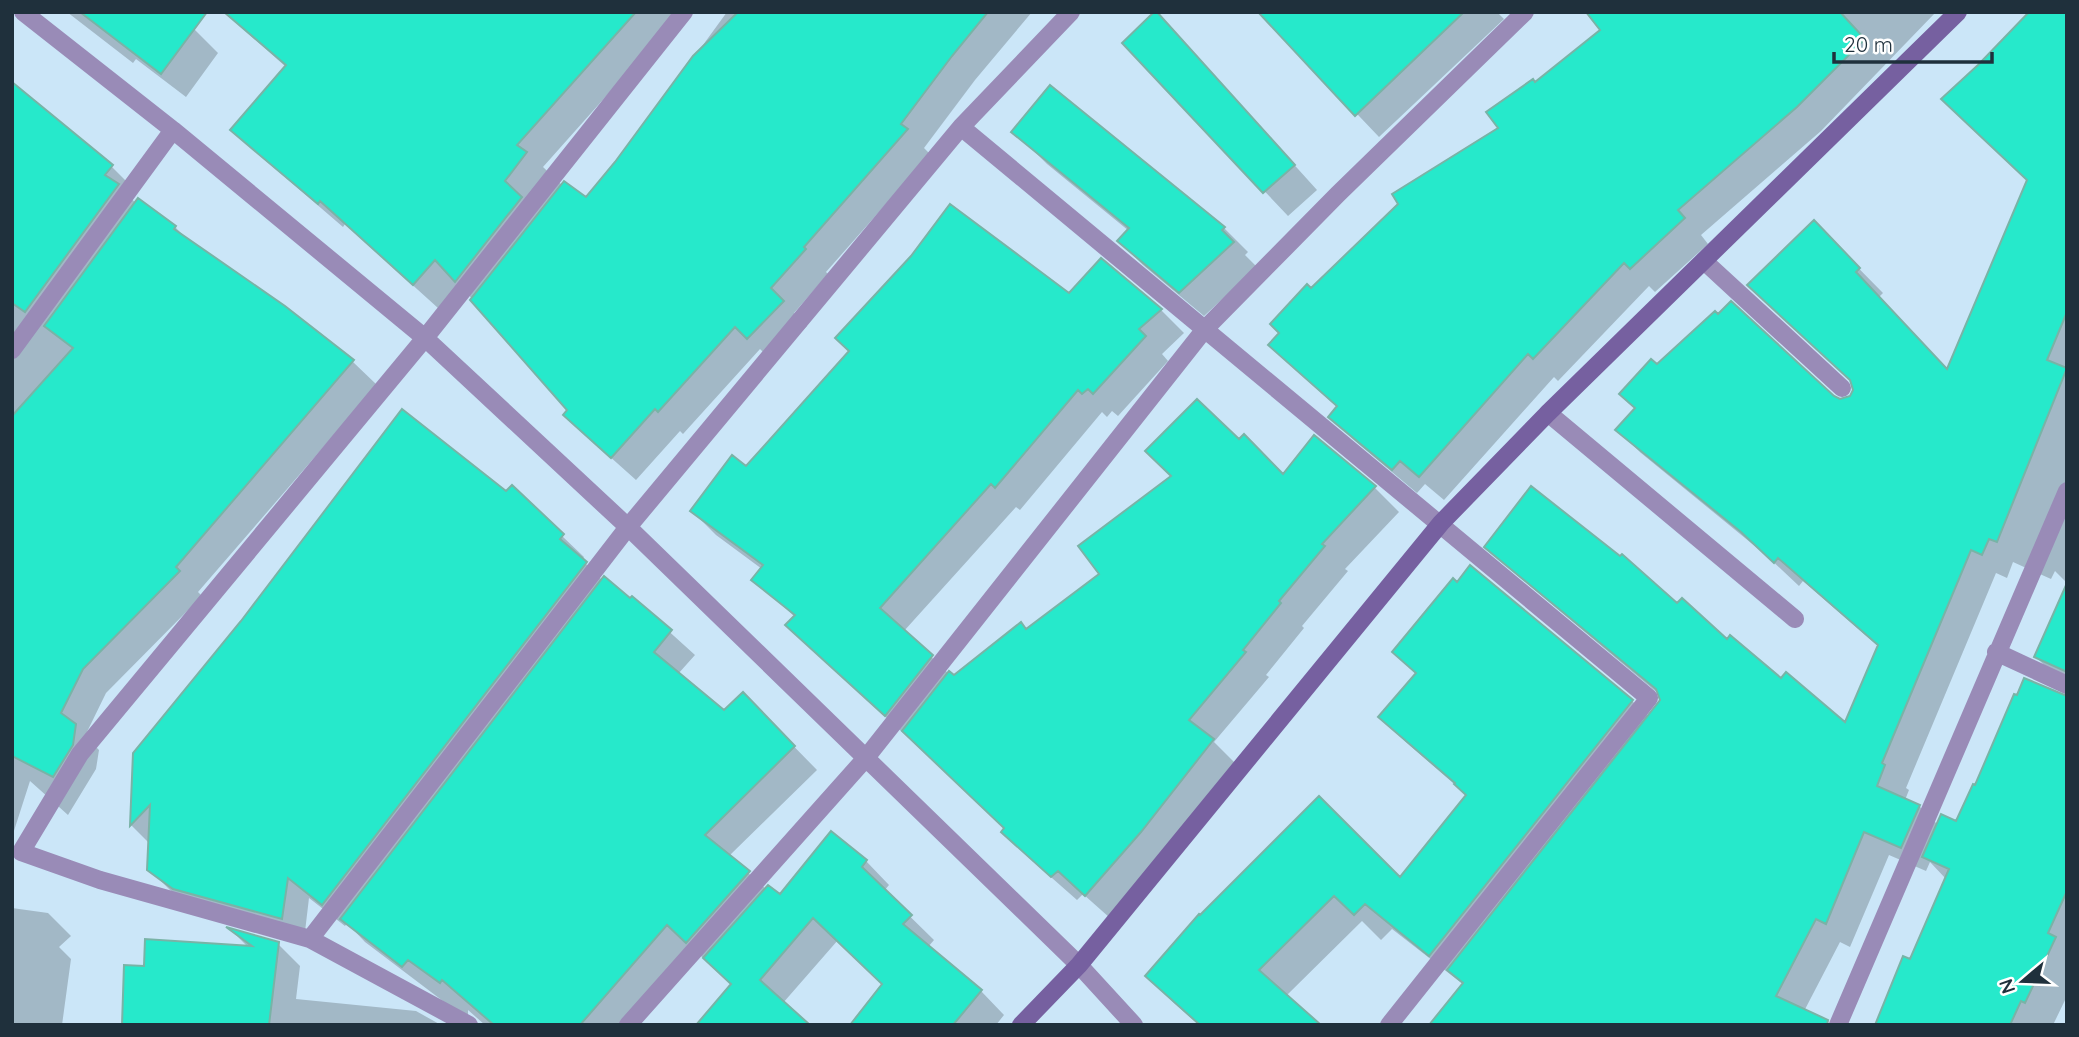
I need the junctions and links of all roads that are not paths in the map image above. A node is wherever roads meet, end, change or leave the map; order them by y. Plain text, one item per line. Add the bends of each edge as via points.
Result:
1 (23, 12) edge
2 (684, 12) edge
3 (1072, 12) edge
4 (1525, 12) edge
5 (1958, 12) edge
6 (961, 127) junction
7 (173, 130) junction
8 (1703, 261) junction
9 (1205, 329) junction
10 (425, 338) junction
11 (12, 350) edge
12 (1842, 388) dead end
13 (1548, 412) junction
14 (2067, 491) edge
15 (1441, 523) junction
16 (628, 527) junction
17 (1795, 618) dead end
18 (1996, 652) junction
19 (2067, 685) edge
20 (865, 759) junction
21 (310, 939) junction
22 (1079, 965) junction
23 (469, 1025) edge
24 (628, 1025) edge
25 (1021, 1025) edge
26 (1134, 1025) edge
27 (1388, 1025) edge
28 (1838, 1025) edge

1 - 7 street
2 - 10 street
3 - 6 street
4 - 9 street
5 - 8 street
6 - 9 street
6 - 16 street
7 - 10 street
7 - 11 street
8 - 12 street
8 - 13 street
9 - 15 street
9 - 20 street
10 - 16 street
10 - 21 street via 80,754 21,852 100,880
13 - 15 street
13 - 17 street
14 - 18 street
15 - 22 street
15 - 27 street via 1649,698
16 - 20 street
16 - 21 street
18 - 19 street
18 - 28 street
20 - 22 street
20 - 24 street
21 - 23 street
22 - 25 street
22 - 26 street

